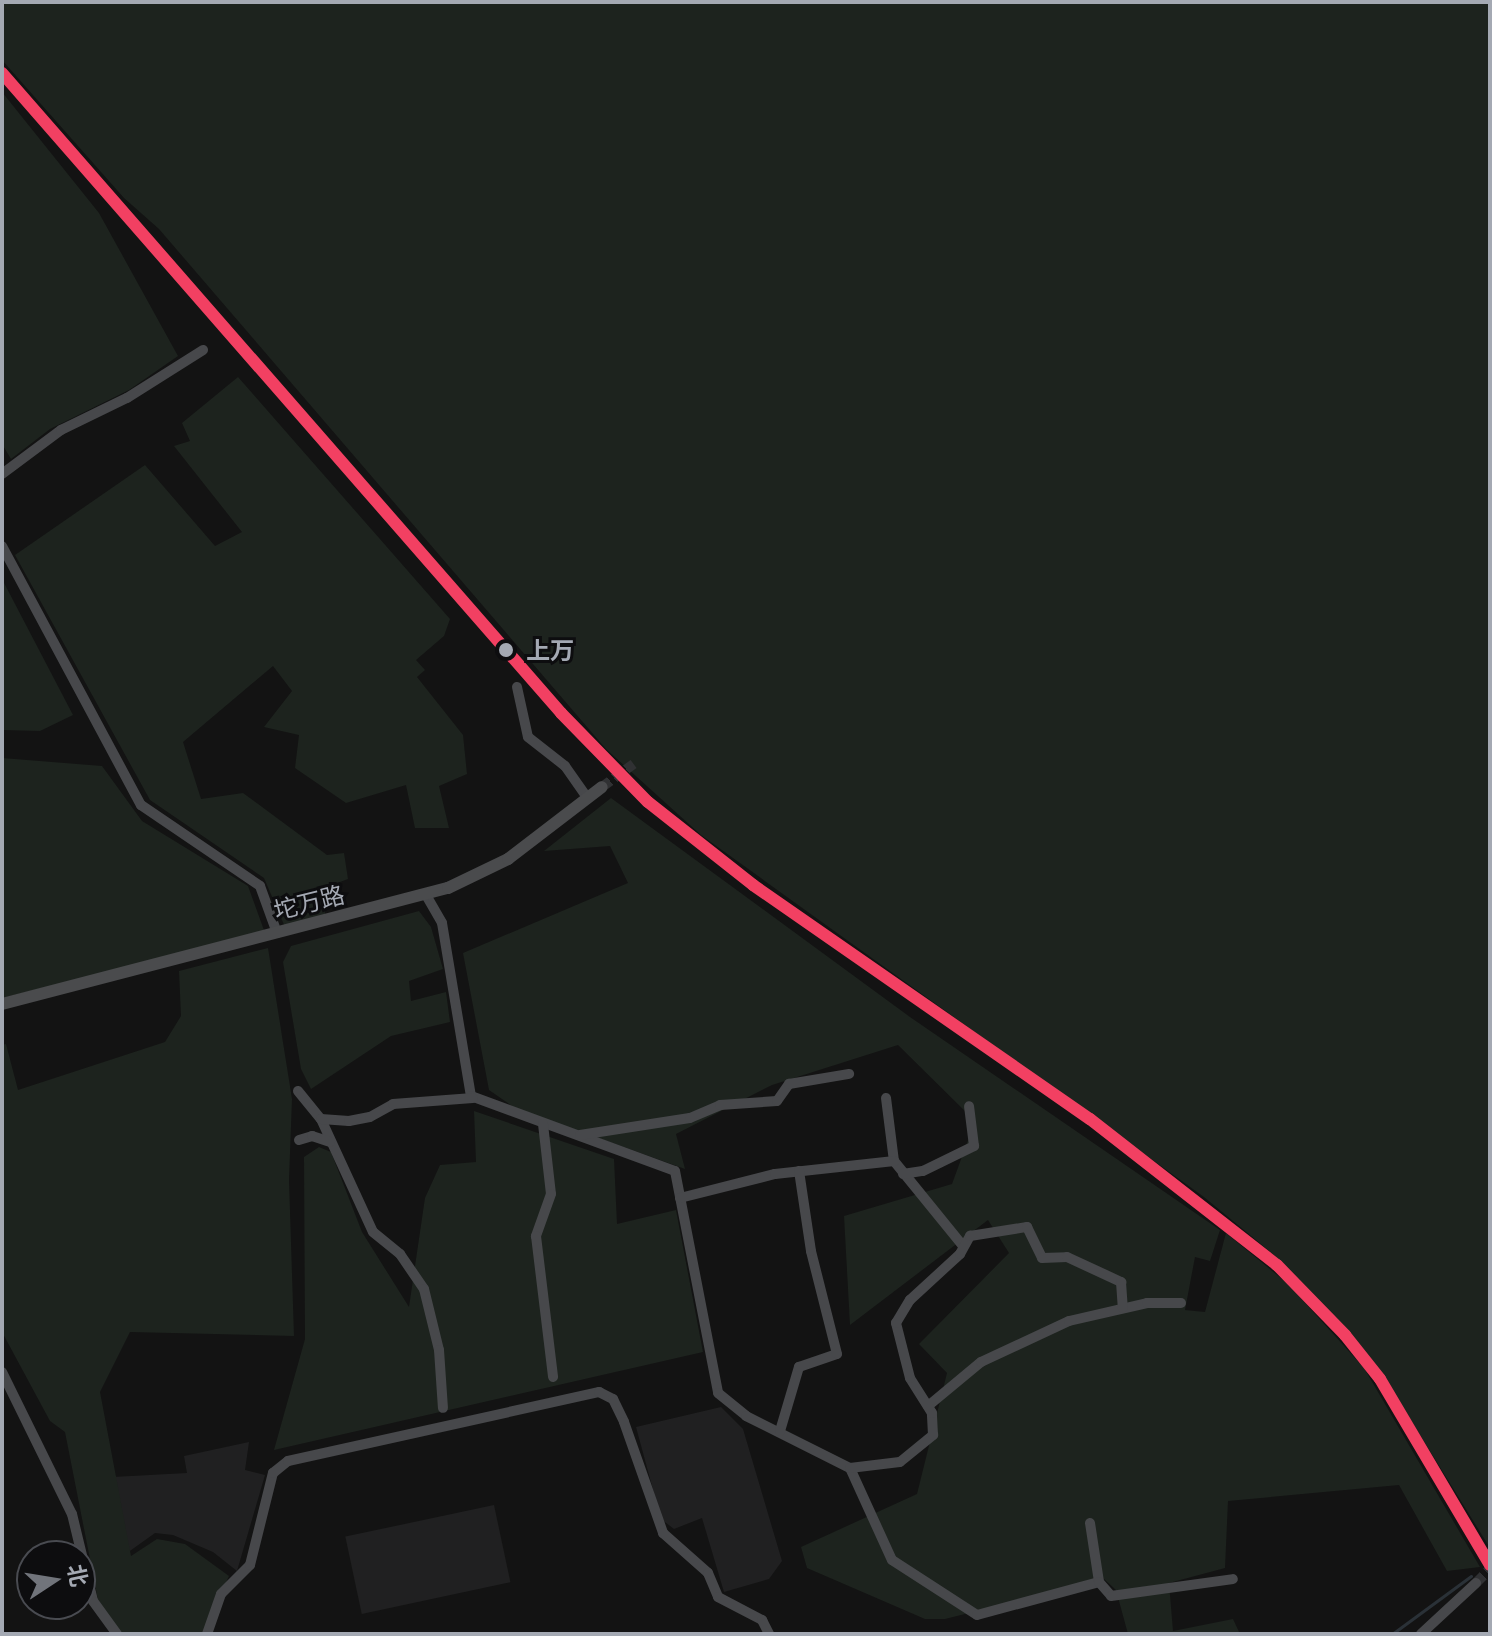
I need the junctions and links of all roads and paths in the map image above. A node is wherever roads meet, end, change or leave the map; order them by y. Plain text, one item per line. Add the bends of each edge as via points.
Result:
1 (203, 350) dead end
2 (2, 474) edge
3 (2, 546) edge
4 (517, 687) dead end
5 (602, 787) tunnel mouth
6 (587, 798) junction
7 (426, 895) junction
8 (277, 933) junction
9 (2, 1004) edge
10 (849, 1074) dead end
11 (298, 1091) dead end
12 (473, 1098) junction
13 (886, 1098) dead end
14 (969, 1106) dead end
15 (321, 1119) junction
16 (543, 1124) junction
17 (578, 1136) junction
18 (299, 1140) dead end
19 (330, 1142) junction
20 (894, 1161) junction
21 (799, 1171) junction
22 (903, 1174) junction
23 (680, 1198) junction
24 (963, 1246) junction
25 (1181, 1303) dead end
26 (1123, 1308) junction
27 (2, 1372) edge
28 (553, 1377) dead end
29 (928, 1406) junction
30 (443, 1408) dead end
31 (780, 1431) junction
32 (850, 1468) junction
33 (1090, 1523) dead end
34 (1233, 1579) dead end
35 (1099, 1582) junction
36 (1476, 1583) tunnel mouth
37 (1422, 1633) edge
38 (117, 1634) edge
39 (207, 1634) edge
40 (769, 1634) edge

1 - 2 street via 127,398 61,430
3 - 8 street via 141,805 260,886
4 - 6 street via 528,737 565,766
5 - 6 main road, 坨万路
6 - 7 main road, 坨万路 via 493,868
7 - 8 main road, 坨万路
7 - 12 street via 442,923
8 - 9 main road, 坨万路
10 - 17 street via 789,1084 777,1101 720,1105 690,1118
11 - 15 street
12 - 15 street via 393,1104 349,1121
12 - 16 street
13 - 20 street
14 - 22 street via 974,1146 923,1171
15 - 19 street
16 - 17 street
16 - 28 street via 551,1156 551,1194 536,1236
17 - 23 street via 675,1171
18 - 19 street via 312,1136
19 - 30 street via 373,1232 400,1254 424,1289 439,1350
20 - 21 street
20 - 22 street
21 - 23 street
21 - 31 street via 811,1251 837,1354 799,1367
22 - 24 street
23 - 31 street via 718,1393 746,1416
24 - 26 street via 970,1236 999,1227 1027,1227 1042,1258 1067,1257 1121,1282 1127,1299
24 - 29 street via 910,1300 896,1323 910,1378
25 - 26 street
26 - 29 street via 1069,1321 981,1362
27 - 38 street via 76,1523 93,1601
29 - 32 street via 933,1435 900,1462
31 - 32 street
32 - 35 street via 892,1560 977,1615
33 - 35 street
34 - 35 street via 1111,1596
36 - 37 street
39 - 40 street via 221,1594 250,1565 273,1473 288,1461 599,1392 613,1399 624,1422 663,1533 708,1573 718,1597 762,1620

